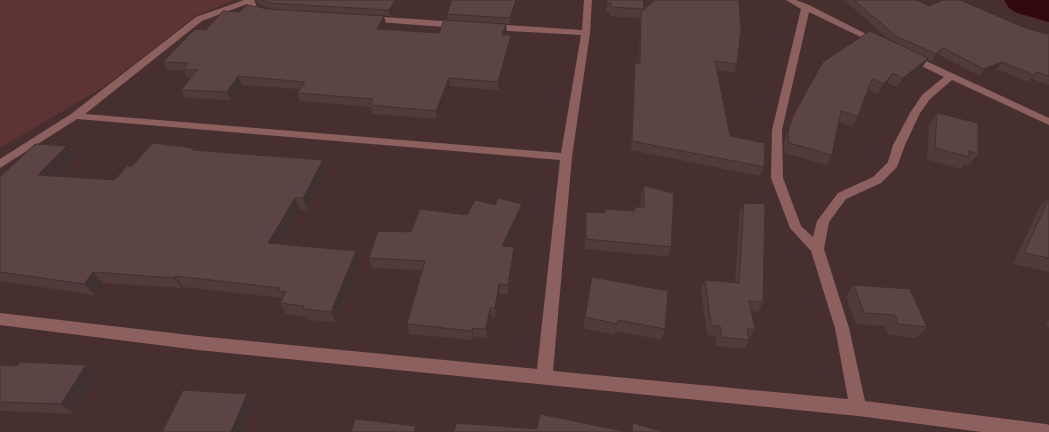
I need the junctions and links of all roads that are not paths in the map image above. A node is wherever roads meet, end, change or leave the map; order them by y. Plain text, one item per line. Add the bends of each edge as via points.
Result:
1 (588, 0) edge
2 (790, 0) edge
3 (249, 1) edge
4 (806, 7) junction
5 (271, 13) edge
6 (360, 19) edge
7 (468, 26) edge
8 (478, 26) edge
9 (586, 33) junction
10 (950, 76) junction
11 (75, 116) junction
12 (1049, 122) edge
13 (566, 157) junction
14 (0, 164) edge
15 (817, 249) junction
16 (0, 318) edge
17 (544, 378) junction
18 (858, 408) junction
19 (1046, 432) edge

1 - 9 street
2 - 4 street
3 - 5 street via 253,9
3 - 11 street via 199,19
4 - 10 street
4 - 15 street via 777,130 777,178 796,228
6 - 7 street
8 - 9 street
9 - 13 street
10 - 12 street
10 - 15 street via 926,97 915,113 893,164 876,180 842,196 823,221
11 - 13 street
11 - 14 street
13 - 17 street
15 - 18 street via 842,328
16 - 17 street via 198,343
17 - 18 street
18 - 19 street

